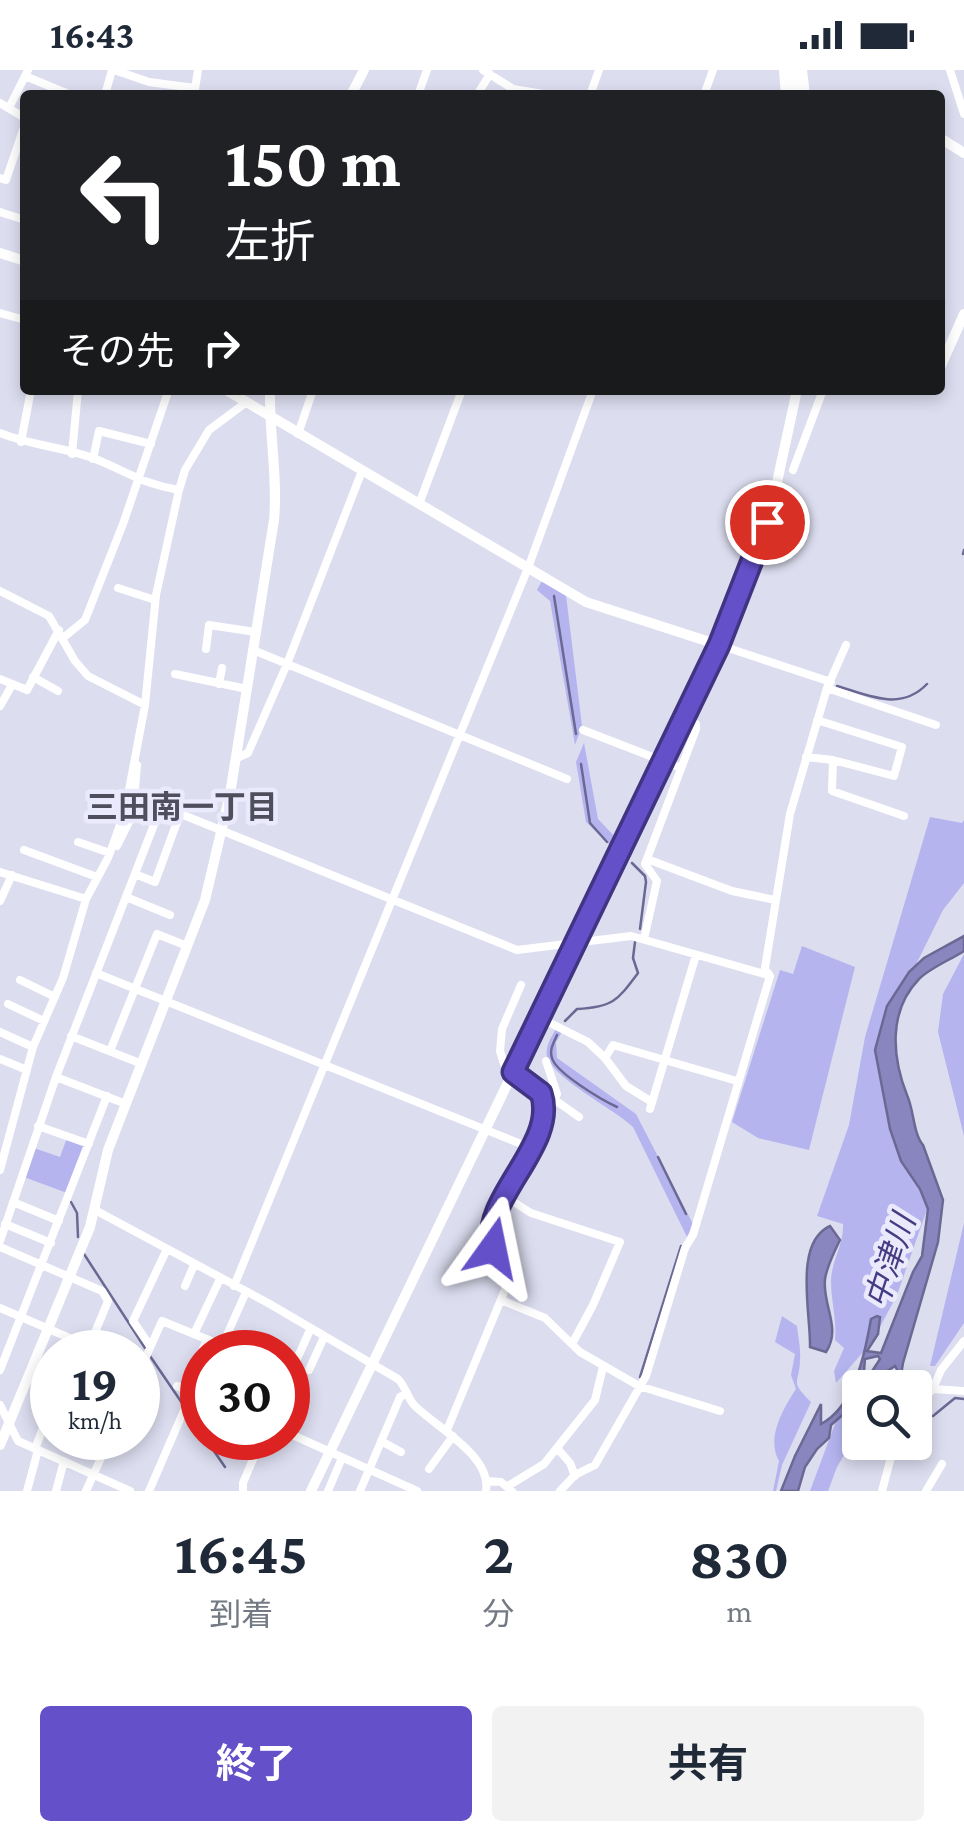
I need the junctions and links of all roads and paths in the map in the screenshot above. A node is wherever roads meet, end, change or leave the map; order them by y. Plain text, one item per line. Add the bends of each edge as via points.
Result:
1 (113, 70) edge
2 (152, 70) edge
3 (950, 70) edge
4 (487, 72) edge
5 (27, 73) edge
6 (149, 82) junction
7 (61, 90) edge
8 (186, 90) edge
9 (513, 90) edge
10 (3, 106) edge
11 (964, 114) edge
12 (20, 137) edge
13 (0, 178) edge
14 (964, 314) edge
15 (945, 357) edge
16 (30, 395) edge
17 (78, 395) edge
18 (167, 395) edge
19 (232, 395) edge
20 (270, 395) edge
21 (311, 395) edge
22 (460, 395) edge
23 (592, 395) edge
24 (796, 395) edge
25 (821, 395) edge
26 (244, 404) junction
27 (269, 418) junction
28 (0, 433) edge
29 (298, 434) junction
30 (21, 442) junction
31 (151, 444) junction
32 (72, 454) junction
33 (94, 458) junction
34 (792, 470) dead end
35 (362, 471) junction
36 (138, 481) junction
37 (178, 490) junction
38 (419, 504) junction
39 (528, 568) junction
40 (118, 588) dead end
41 (0, 590) edge
42 (155, 600) junction
43 (256, 632) junction
44 (61, 634) junction
45 (846, 644) dead end
46 (719, 645) junction
47 (206, 649) dead end
48 (253, 650) junction
49 (288, 664) junction
50 (222, 668) dead end
51 (175, 674) dead end
52 (34, 677) junction
53 (0, 679) edge
54 (219, 684) junction
55 (12, 685) junction
56 (829, 685) junction
57 (247, 689) junction
58 (58, 691) dead end
59 (145, 705) junction
60 (0, 706) edge
61 (685, 714) junction
62 (817, 720) junction
63 (936, 725) dead end
64 (583, 730) dead end
65 (459, 735) junction
66 (135, 756) junction
67 (806, 757) junction
68 (236, 758) junction
69 (832, 760) junction
70 (662, 761) junction
71 (681, 768) junction
72 (567, 778) dead end
73 (133, 814) junction
74 (904, 816) dead end
75 (178, 818) junction
76 (224, 830) junction
77 (78, 842) dead end
78 (24, 850) dead end
79 (109, 856) junction
80 (647, 859) junction
81 (0, 872) edge
82 (135, 874) junction
83 (12, 875) junction
84 (98, 878) junction
85 (126, 897) junction
86 (86, 898) junction
87 (392, 900) junction
88 (775, 900) junction
89 (0, 901) edge
90 (170, 915) dead end
91 (644, 939) junction
92 (576, 942) junction
93 (187, 946) junction
94 (696, 955) junction
95 (767, 972) junction
96 (96, 973) junction
97 (20, 980) dead end
98 (521, 985) dead end
99 (134, 988) junction
100 (54, 997) junction
101 (167, 1000) junction
102 (10, 1007) dead end
103 (540, 1018) junction
104 (44, 1021) junction
105 (0, 1032) edge
106 (71, 1036) junction
107 (34, 1047) junction
108 (110, 1051) junction
109 (0, 1058) edge
110 (605, 1058) junction
111 (665, 1060) junction
112 (546, 1062) dead end
113 (142, 1064) junction
114 (326, 1064) junction
115 (27, 1070) junction
116 (513, 1072) junction
117 (56, 1076) junction
118 (737, 1081) junction
119 (106, 1096) junction
120 (555, 1100) junction
121 (126, 1104) junction
122 (546, 1116) junction
123 (579, 1117) dead end
124 (38, 1126) junction
125 (486, 1129) junction
126 (89, 1144) junction
127 (531, 1148) junction
128 (0, 1170) edge
129 (506, 1197) junction
130 (13, 1202) junction
131 (95, 1210) junction
132 (59, 1221) junction
133 (5, 1224) junction
134 (51, 1243) junction
135 (0, 1244) edge
136 (167, 1250) junction
137 (42, 1265) junction
138 (194, 1265) junction
139 (70, 1277) junction
140 (220, 1279) junction
141 (184, 1286) dead end
142 (234, 1286) junction
143 (246, 1292) junction
144 (501, 1300) junction
145 (0, 1308) edge
146 (20, 1317) junction
147 (48, 1329) junction
148 (93, 1330) edge
149 (140, 1330) edge
150 (157, 1330) edge
151 (185, 1330) edge
152 (196, 1330) edge
153 (229, 1330) edge
154 (310, 1330) joint
155 (324, 1338) junction
156 (964, 1341) edge
157 (334, 1343) junction
158 (572, 1344) junction
159 (329, 1353) dead end
160 (371, 1364) junction
161 (603, 1367) junction
162 (310, 1368) edge
163 (0, 1370) edge
164 (639, 1386) junction
165 (933, 1389) joint
166 (964, 1391) edge
167 (407, 1393) junction
168 (0, 1405) edge
169 (720, 1411) dead end
170 (180, 1420) edge
171 (10, 1426) junction
172 (450, 1433) junction
173 (381, 1441) junction
174 (310, 1443) edge
175 (0, 1444) edge
176 (30, 1446) edge
177 (557, 1448) junction
178 (329, 1452) junction
179 (401, 1452) dead end
180 (342, 1458) junction
181 (34, 1460) edge
182 (60, 1460) edge
183 (100, 1460) edge
184 (253, 1460) edge
185 (891, 1460) edge
186 (64, 1462) junction
187 (942, 1464) dead end
188 (369, 1469) junction
189 (428, 1469) dead end
190 (93, 1475) junction
191 (575, 1476) junction
192 (486, 1486) edge
193 (510, 1489) edge
194 (27, 1491) edge
195 (56, 1491) edge
196 (86, 1491) edge
197 (130, 1491) edge
198 (149, 1491) edge
199 (243, 1491) edge
200 (310, 1491) edge
201 (328, 1491) edge
202 (360, 1491) edge
203 (417, 1491) edge
204 (560, 1491) edge
205 (882, 1491) edge
206 (926, 1491) edge

1 - 6 street
2 - 6 street
3 - 11 street
4 - 9 street
5 - 7 street
5 - 10 street
6 - 8 street
12 - 13 street via 6,180
14 - 15 street
16 - 30 street
17 - 32 street
18 - 31 street
19 - 26 street
20 - 27 street
21 - 29 street
22 - 38 street
23 - 39 street
24 - 46 street via 771,510
25 - 34 street
26 - 27 street
26 - 37 street via 209,430
27 - 29 street
27 - 43 street via 277,488
28 - 30 street
29 - 35 street
30 - 32 street
31 - 33 street via 99,431
31 - 36 street
32 - 33 street
33 - 36 street
35 - 38 street
35 - 49 street
36 - 37 street
36 - 44 street via 85,620
37 - 42 street
38 - 39 street
39 - 46 street via 594,606
39 - 65 street
40 - 42 street
41 - 44 street via 49,616
42 - 59 street
43 - 47 street via 209,625
43 - 48 street
44 - 52 street
44 - 59 street via 88,676
45 - 56 street
46 - 56 street
46 - 61 street
48 - 49 street
48 - 57 street
49 - 65 street
49 - 68 street via 248,753
50 - 54 street
51 - 54 street
52 - 55 street via 27,690
52 - 58 street
53 - 55 street
54 - 57 street
55 - 60 street
56 - 62 street
56 - 63 street
57 - 68 street
59 - 66 street
61 - 70 street
61 - 71 street via 696,729
62 - 67 street
62 - 69 street via 902,747 893,778
64 - 70 street
65 - 72 street
65 - 87 street
66 - 73 street
66 - 79 street
67 - 69 street
67 - 88 street
68 - 76 street
69 - 74 street via 832,792
70 - 71 street
70 - 92 street
71 - 80 street
73 - 75 street via 150,806
73 - 79 street
75 - 76 street
75 - 82 street via 156,817
75 - 82 street via 154,882
76 - 87 street
76 - 93 street
77 - 79 street
78 - 84 street
79 - 84 street
80 - 88 street
80 - 91 street via 656,881
81 - 83 street
82 - 85 street
83 - 86 street
83 - 89 street
84 - 86 street
85 - 90 street
85 - 96 street
86 - 100 street
87 - 92 street via 518,950
87 - 114 street
88 - 95 street
91 - 92 street
91 - 94 street
92 - 103 street
93 - 99 street via 157,934
93 - 101 street
94 - 95 street
94 - 111 street
95 - 118 street
96 - 99 street
96 - 106 street
97 - 100 street
98 - 116 street via 502,1029 500,1051
99 - 101 street
99 - 108 street
100 - 104 street
101 - 113 street
101 - 114 street
102 - 104 street
103 - 110 street
103 - 116 street
104 - 107 street
105 - 107 street
106 - 108 street
106 - 117 street
107 - 115 street
108 - 113 street
109 - 115 street
110 - 111 street via 614,1044
110 - 111 street via 651,1106
111 - 118 street
112 - 120 street
113 - 121 street
114 - 125 street
114 - 142 street
115 - 128 street
116 - 122 street via 541,1093
116 - 125 street
117 - 119 street
117 - 124 street
118 - 164 street
119 - 121 street
119 - 126 street
120 - 122 street
120 - 123 street
121 - 131 street
122 - 127 street
124 - 126 street
124 - 130 street
125 - 127 street
125 - 160 street
126 - 132 street
127 - 129 street
129 - 144 street via 491,1230 509,1278
129 - 158 street via 531,1213 620,1242
130 - 132 street
130 - 133 street
131 - 136 street
131 - 139 street
132 - 134 street
133 - 134 street
133 - 135 street
134 - 137 street
135 - 137 street
136 - 138 street
136 - 149 street via 134,1320
137 - 139 street
137 - 146 street
138 - 140 street
138 - 141 street
139 - 147 street
139 - 148 street via 108,1300
140 - 142 street
140 - 152 street
142 - 143 street
143 - 153 street
143 - 154 street
144 - 158 street via 545,1318
144 - 172 street
145 - 146 street
146 - 147 street
146 - 163 street
147 - 171 street
150 - 151 street via 162,1320
154 - 155 street
155 - 157 street
155 - 162 street
156 - 165 street
157 - 159 street
157 - 160 street
158 - 161 street
160 - 167 street via 398,1379
160 - 178 street
161 - 164 street
161 - 177 street via 594,1400
164 - 169 street
164 - 191 street via 595,1465
165 - 166 street
167 - 172 street
167 - 173 street
168 - 171 street
170 - 198 street
171 - 175 street
171 - 176 street
172 - 189 street
172 - 192 street via 482,1468
173 - 179 street
173 - 188 street
174 - 178 street
177 - 191 street
177 - 193 street
178 - 180 street
178 - 200 street
180 - 188 street
180 - 201 street
181 - 194 street
182 - 186 street
183 - 190 street
184 - 199 street
185 - 205 street
186 - 190 street
186 - 195 street
187 - 206 street
188 - 202 street
188 - 203 street
190 - 196 street
190 - 197 street
191 - 204 street
192 - 193 street via 498,1481

